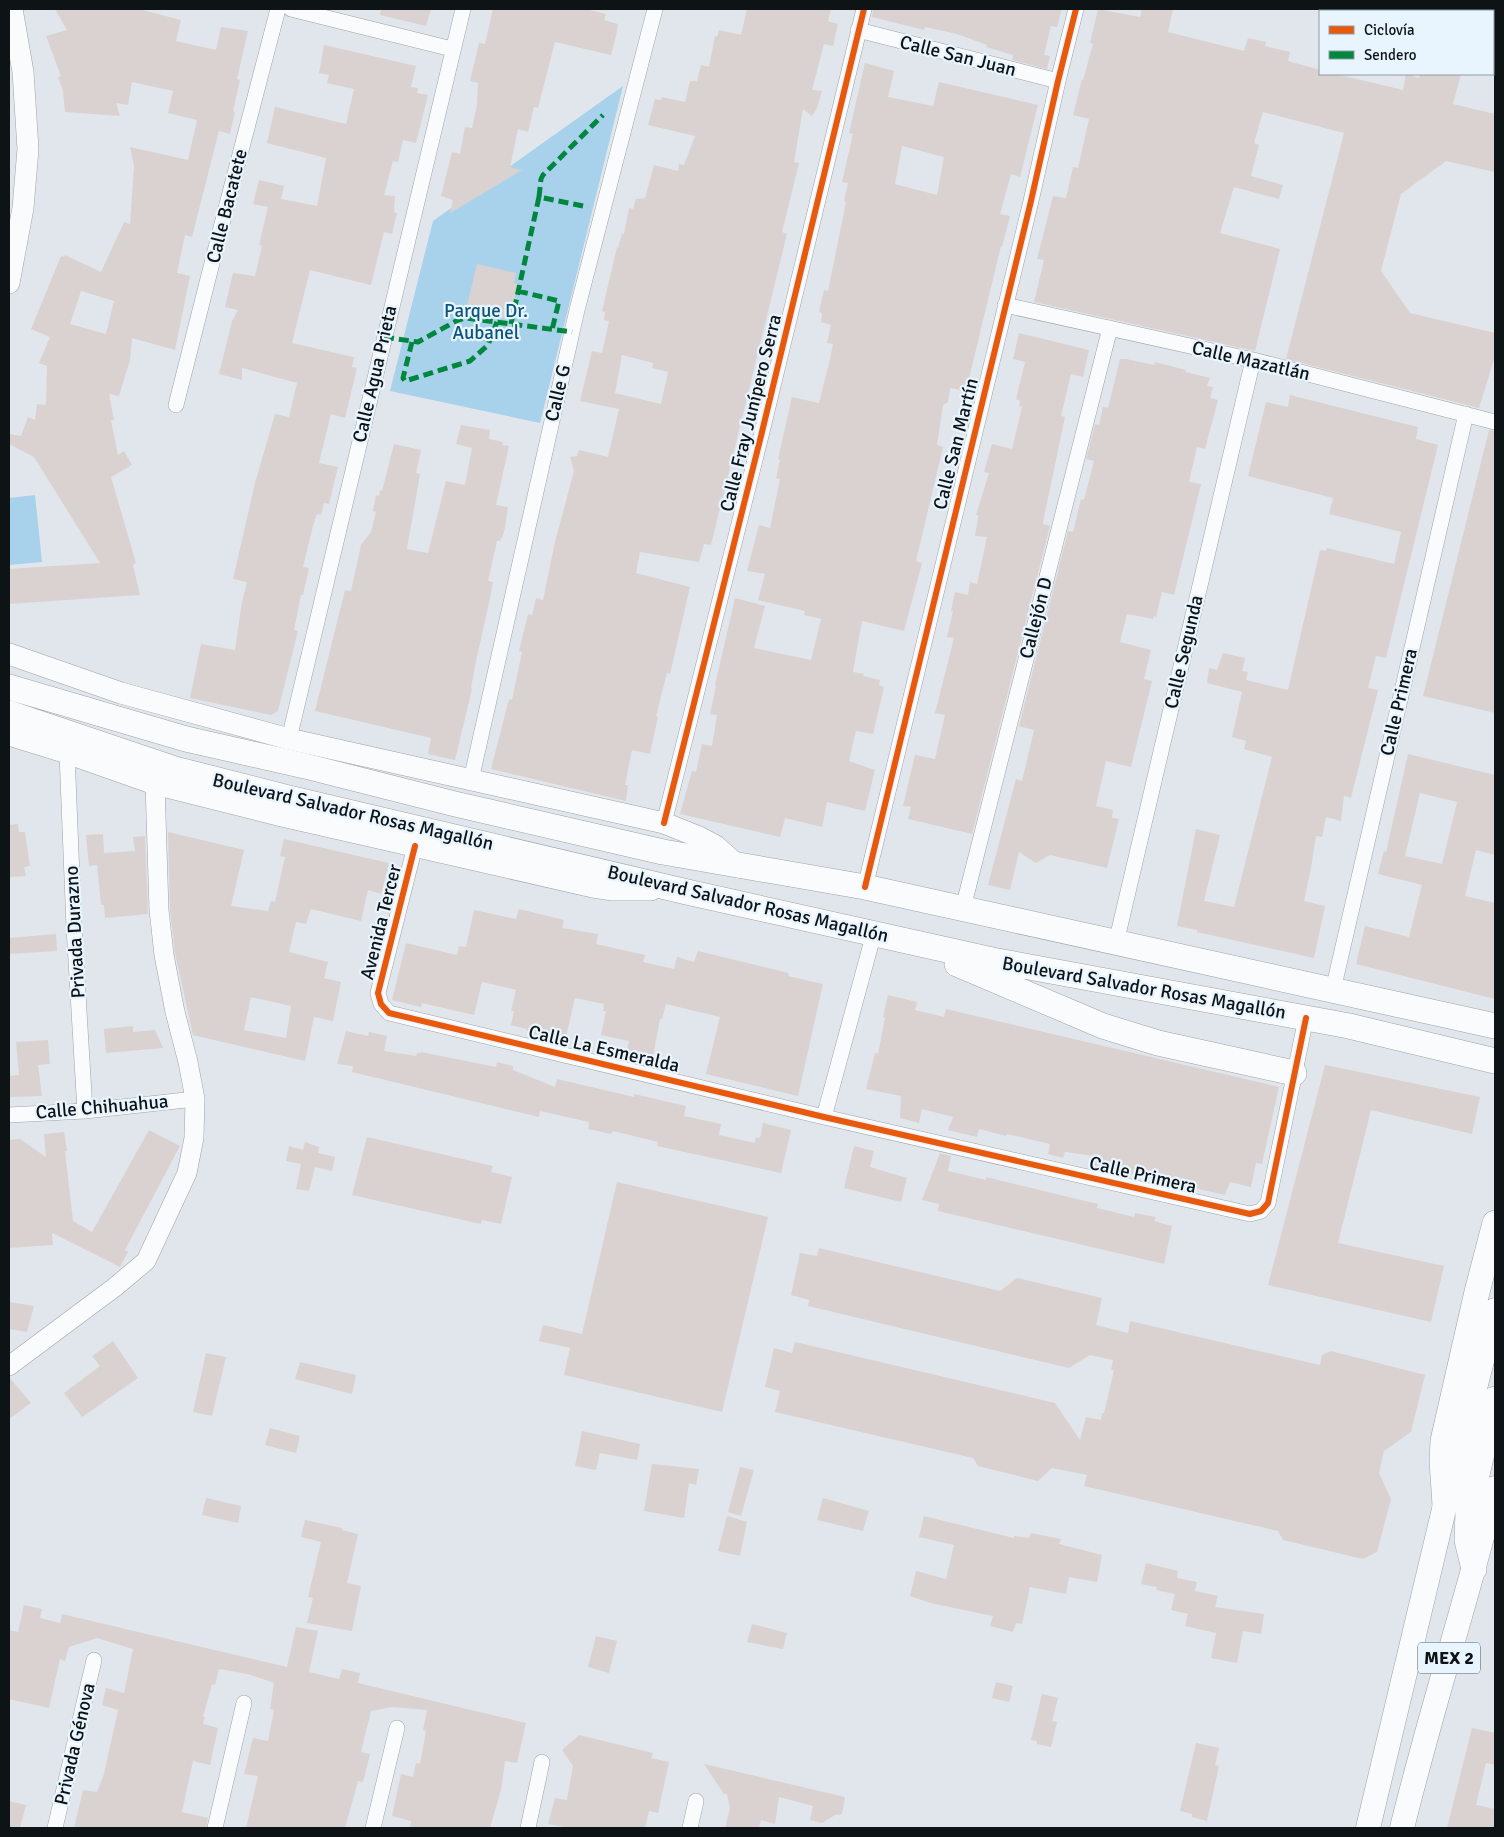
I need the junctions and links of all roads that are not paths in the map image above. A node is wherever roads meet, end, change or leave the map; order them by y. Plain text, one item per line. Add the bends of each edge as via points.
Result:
1 (12, 9) edge
2 (278, 9) edge
3 (291, 9) edge
4 (463, 9) edge
5 (655, 9) edge
6 (864, 9) edge
7 (1076, 9) edge
8 (858, 30) junction
9 (452, 48) junction
10 (1058, 81) junction
11 (9, 283) edge
12 (1005, 305) junction
13 (1110, 328) junction
14 (1253, 360) junction
15 (176, 405) dead end
16 (1466, 414) junction
17 (1495, 422) edge
18 (9, 654) edge
19 (9, 687) edge
20 (9, 713) edge
21 (9, 734) edge
22 (289, 739) junction
23 (67, 752) junction
24 (471, 780) junction
25 (155, 784) junction
26 (664, 823) junction
27 (415, 846) junction
28 (739, 866) junction
29 (865, 887) junction
30 (687, 892) junction
31 (963, 908) junction
32 (886, 935) junction
33 (1116, 943) junction
34 (1332, 990) junction
35 (381, 1004) joint
36 (1306, 1018) junction
37 (1495, 1026) edge
38 (1485, 1058) edge
39 (1495, 1069) edge
40 (1294, 1073) junction
41 (195, 1099) junction
42 (85, 1110) junction
43 (9, 1115) edge
44 (824, 1117) junction
45 (1495, 1223) edge
46 (1495, 1310) edge
47 (9, 1366) edge
48 (1495, 1399) edge
49 (1494, 1497) edge
50 (1445, 1505) junction
51 (1474, 1569) junction
52 (94, 1660) dead end
53 (244, 1703) dead end
54 (397, 1728) dead end
55 (542, 1762) dead end
56 (696, 1801) dead end
57 (55, 1828) edge
58 (214, 1828) edge
59 (373, 1828) edge
60 (528, 1828) edge
61 (690, 1828) edge
62 (1368, 1828) edge
63 (1402, 1828) edge

1 - 11 main road via 23,72 28,149 23,208
2 - 15 street, Calle Bacatete
3 - 9 street
4 - 9 street, Calle Agua Prieta
5 - 24 street, Calle G via 577,310
6 - 8 street, Calle Fray Junípero Serra
7 - 10 street, Calle San Martín
8 - 10 street, Calle San Juan
8 - 26 street, Calle Fray Junípero Serra
9 - 22 street, Calle Agua Prieta
10 - 12 street, Calle San Martín
12 - 13 street, Calle Mazatlán
12 - 29 street, Calle San Martín
13 - 14 street, Calle Mazatlán
13 - 31 street, Callejón D
14 - 16 street, Calle Mazatlán
14 - 33 street, Calle Segunda
16 - 17 street, Calle Mazatlán
16 - 34 street, Calle Primera
18 - 22 main road via 121,693
19 - 28 highway, Boulevard Salvador Rosas Magallón via 186,739 653,850
20 - 30 highway, Boulevard Salvador Rosas Magallón via 175,769
21 - 23 main road
22 - 24 main road
23 - 25 main road
23 - 42 street, Privada Durazno
24 - 26 main road
25 - 27 main road
25 - 41 street via 159,910 164,955
26 - 28 main road via 716,846
27 - 30 main road via 594,887
27 - 35 street, Avenida Tercer via 378,993
28 - 29 highway, Boulevard Salvador Rosas Magallón
29 - 31 highway, Boulevard Salvador Rosas Magallón
30 - 32 highway, Boulevard Salvador Rosas Magallón
31 - 33 highway, Boulevard Salvador Rosas Magallón
32 - 36 highway, Boulevard Salvador Rosas Magallón via 992,960
32 - 40 highway via 1103,1026
32 - 44 street
33 - 34 highway, Boulevard Salvador Rosas Magallón
34 - 37 highway, Boulevard Salvador Rosas Magallón
35 - 44 street, Calle La Esmeralda via 389,1013
36 - 38 highway, Boulevard Salvador Rosas Magallón
36 - 40 street, Calle Primera
38 - 39 highway, Boulevard Salvador Rosas Magallón
40 - 44 street, Calle Primera via 1268,1203 1260,1211 1250,1214
41 - 42 street, Calle Chihuahua
41 - 47 street via 194,1138 187,1173 146,1261
42 - 43 street, Calle Chihuahua
45 - 50 highway via 1443,1441
46 - 50 main road, MEX 2
48 - 51 highway via 1468,1512 1467,1540
49 - 51 main road, MEX 2
50 - 62 main road, MEX 2
51 - 63 main road, MEX 2
52 - 57 street, Privada Génova
53 - 58 street
54 - 59 street
55 - 60 street
56 - 61 street

